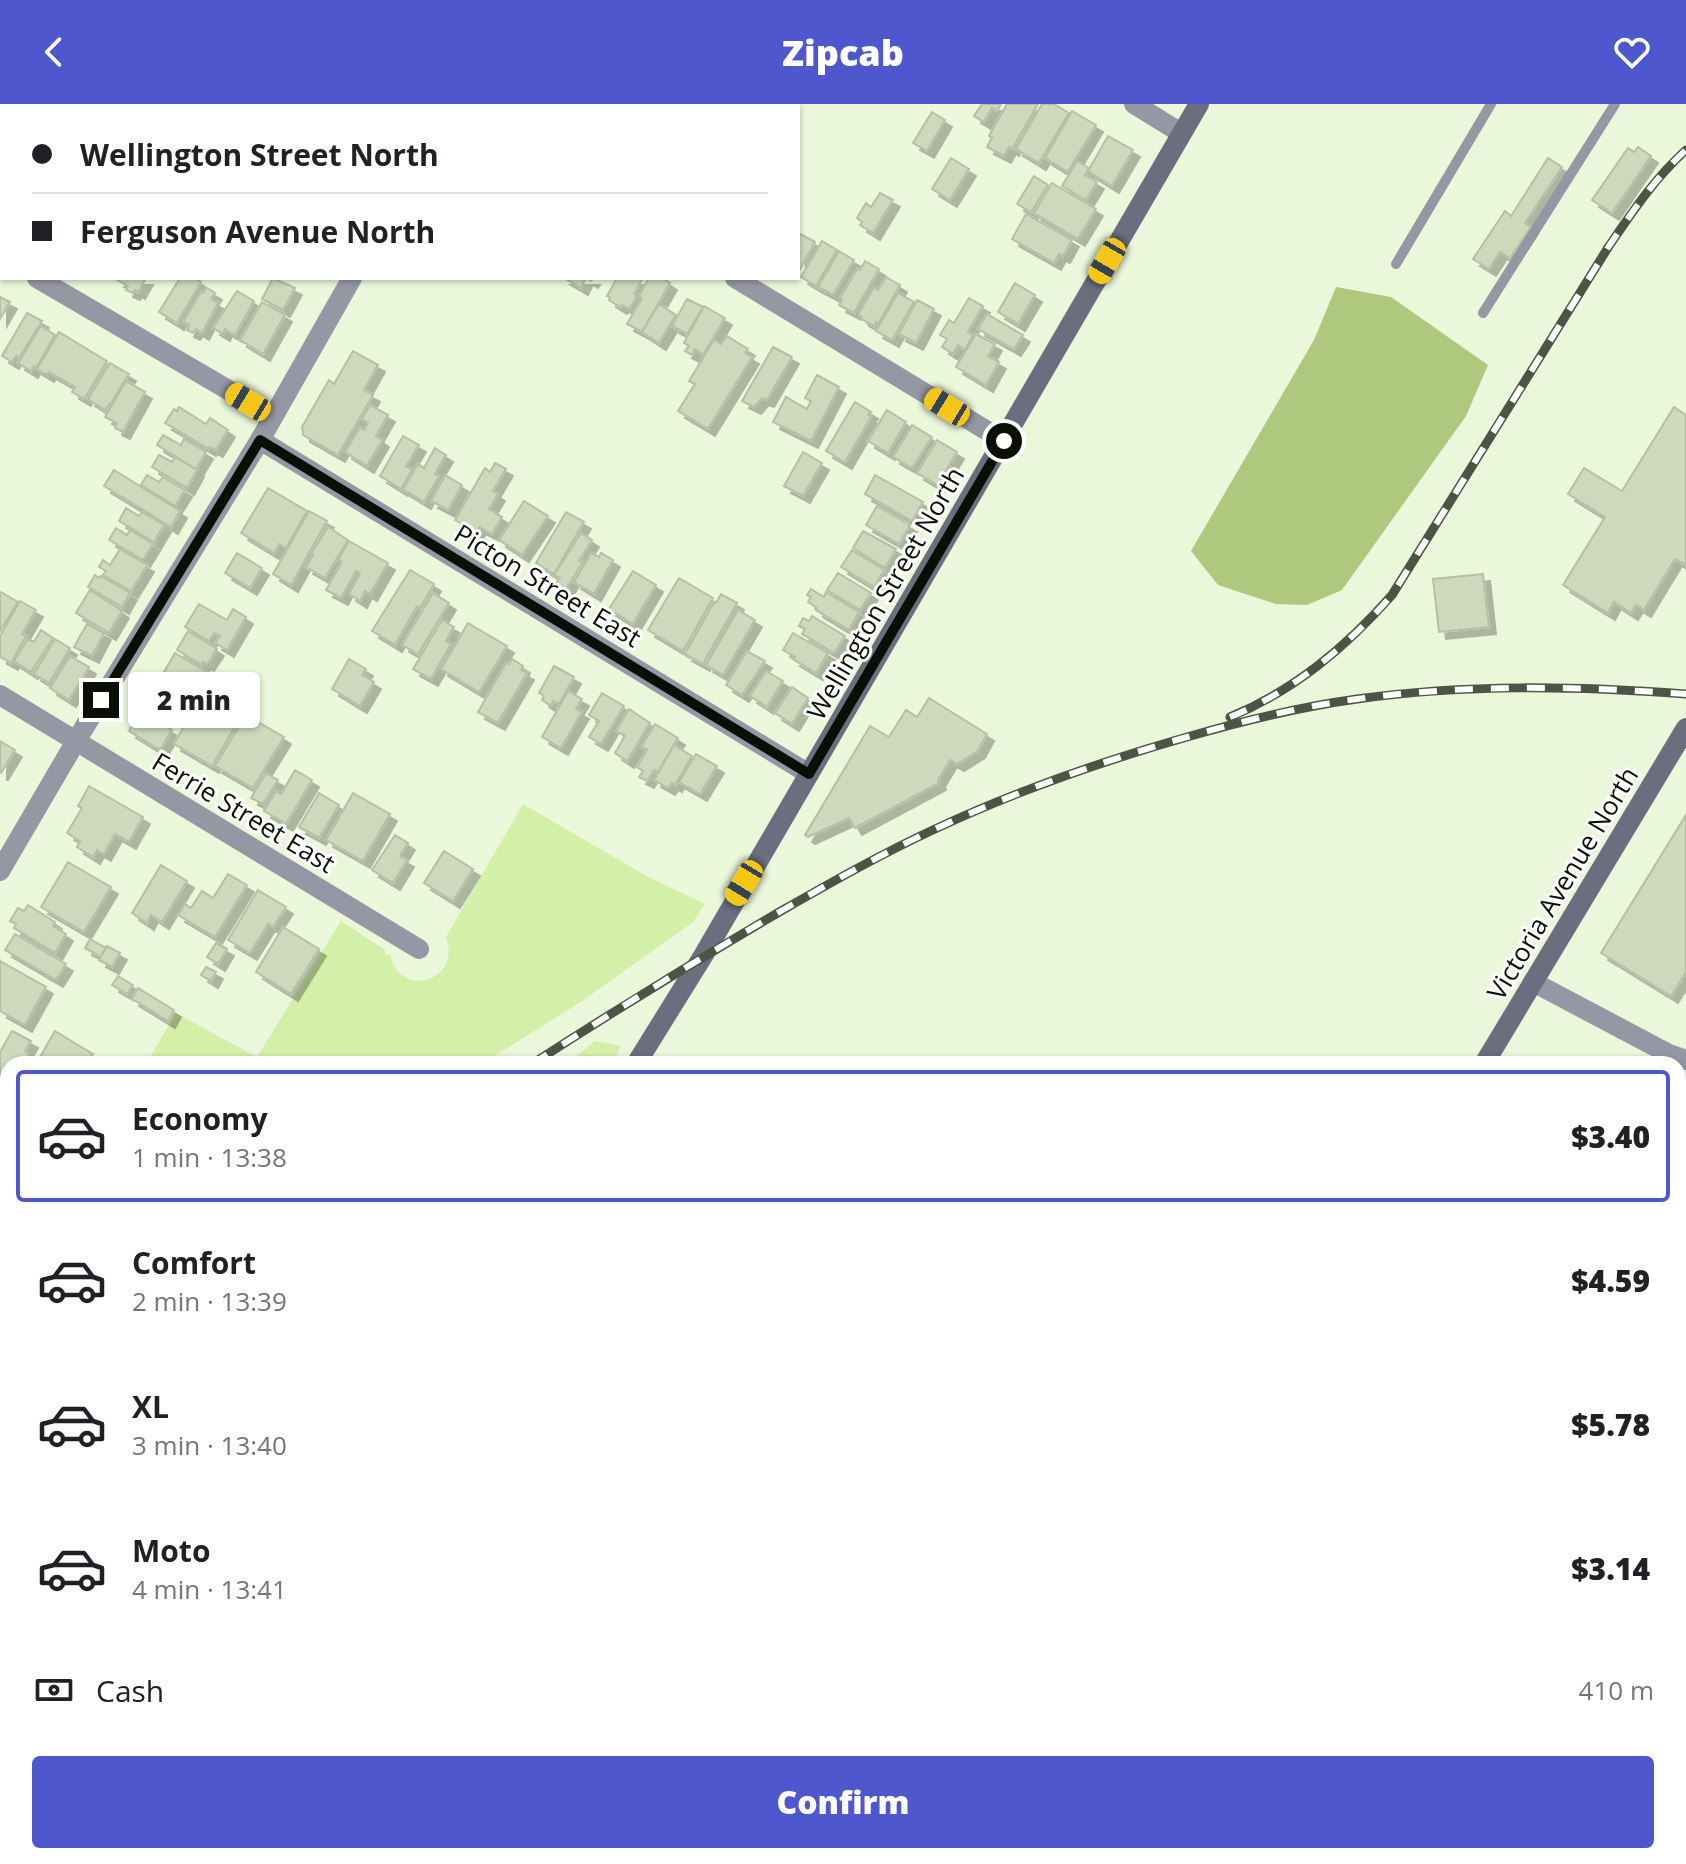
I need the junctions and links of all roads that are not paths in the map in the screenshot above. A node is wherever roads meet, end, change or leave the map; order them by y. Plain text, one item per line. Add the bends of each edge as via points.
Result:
1 (1134, 104) edge
2 (1199, 104) edge
3 (1491, 104) edge
4 (1615, 104) edge
5 (1181, 133) junction
6 (1396, 264) dead end
7 (40, 280) edge
8 (351, 280) edge
9 (738, 280) edge
10 (1483, 313) dead end
11 (273, 416) junction
12 (260, 440) junction
13 (1004, 441) junction
14 (0, 695) edge
15 (1686, 728) edge
16 (76, 741) junction
17 (809, 774) junction
18 (0, 871) edge
19 (419, 949) dead end
20 (1533, 982) junction
21 (641, 1056) edge
22 (1489, 1056) edge
23 (1675, 1056) edge

1 - 5 street
2 - 5 main road, Wellington Street North
3 - 6 lane
4 - 10 lane
5 - 13 main road, Wellington Street North
7 - 11 street
8 - 11 street
9 - 13 street
11 - 12 street
12 - 16 street
12 - 17 street, Picton Street East
13 - 17 main road, Wellington Street North
14 - 16 street, Ferrie Street East
15 - 20 main road, Victoria Avenue North
16 - 18 street
16 - 19 street, Ferrie Street East
17 - 21 main road, Wellington Street North
20 - 22 main road, Victoria Avenue North
20 - 23 street

